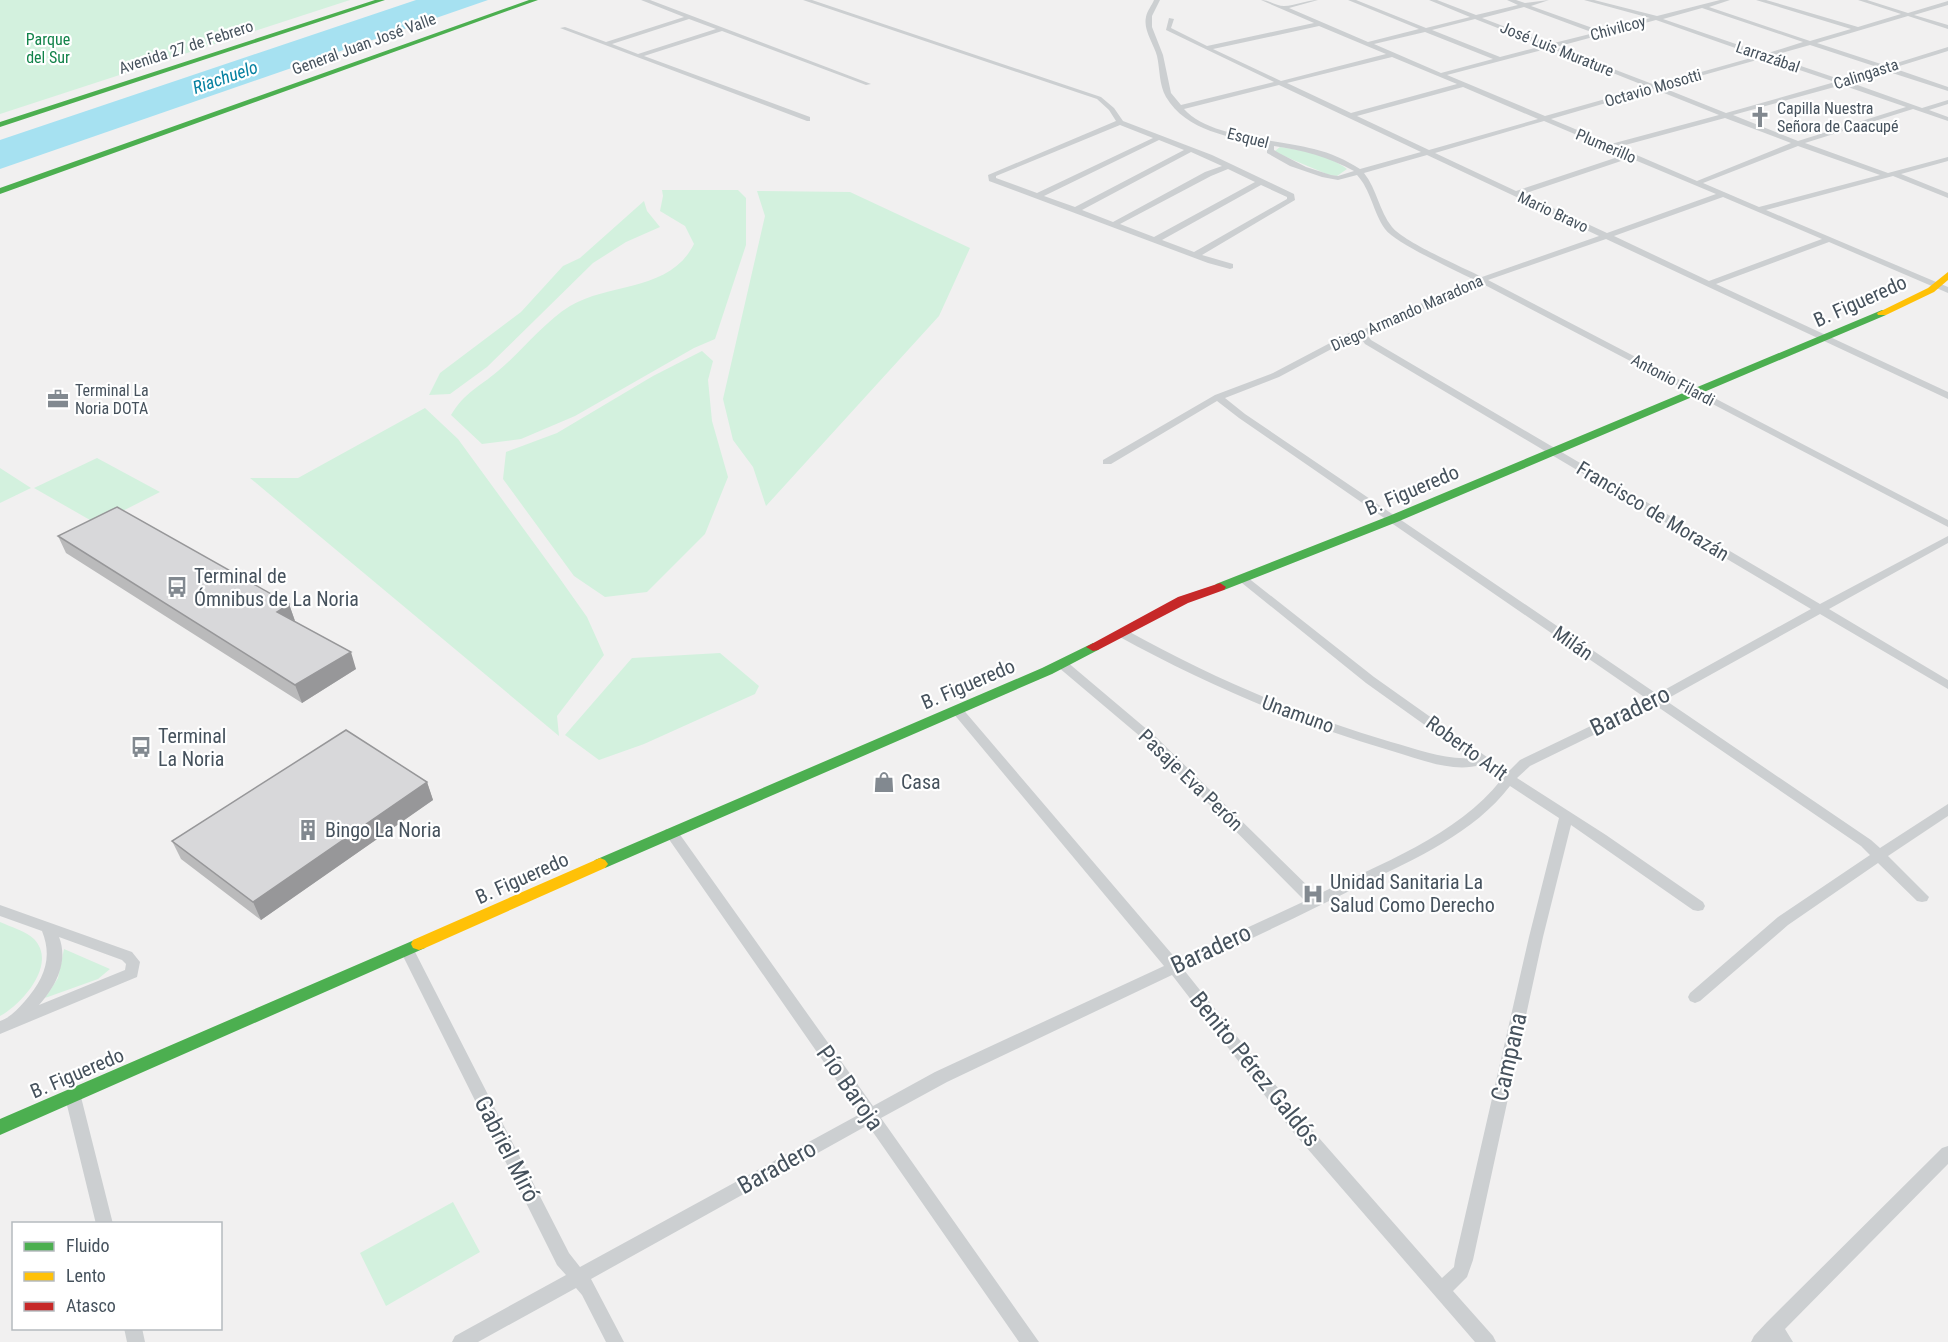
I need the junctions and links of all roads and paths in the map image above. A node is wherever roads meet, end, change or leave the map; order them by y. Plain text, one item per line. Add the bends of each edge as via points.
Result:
1 (361, 0) edge
2 (382, 0) edge
3 (520, 0) edge
4 (535, 0) edge
5 (645, 0) edge
6 (806, 0) edge
7 (1156, 0) edge
8 (1264, 0) edge
9 (1315, 0) edge
10 (1351, 0) edge
11 (1431, 0) edge
12 (1510, 0) edge
13 (1546, 0) edge
14 (1576, 0) edge
15 (1587, 0) edge
16 (1727, 0) edge
17 (1759, 0) edge
18 (1861, 0) edge
19 (1948, 3) edge
20 (1525, 6) junction
21 (1703, 6) junction
22 (1282, 8) junction
23 (1908, 15) junction
24 (690, 17) junction
25 (1477, 17) junction
26 (1656, 18) junction
27 (1171, 19) dead end
28 (1319, 24) junction
29 (1948, 27) edge
30 (563, 28) dead end
31 (723, 29) junction
32 (1858, 29) junction
33 (1426, 30) junction
34 (1601, 33) junction
35 (1808, 42) junction
36 (605, 44) junction
37 (1366, 44) junction
38 (1551, 46) junction
39 (1208, 48) junction
40 (1948, 49) edge
41 (1391, 55) junction
42 (638, 56) junction
43 (1764, 56) junction
44 (1499, 59) junction
45 (1885, 68) junction
46 (1440, 75) junction
47 (1842, 82) junction
48 (1281, 83) junction
49 (868, 84) dead end
50 (1463, 86) junction
51 (1655, 87) junction
52 (1948, 89) edge
53 (1948, 102) edge
54 (1912, 107) junction
55 (1179, 108) junction
56 (1921, 110) junction
57 (1726, 115) junction
58 (1350, 116) junction
59 (0, 117) edge
60 (807, 119) dead end
61 (1545, 119) junction
62 (1948, 120) edge
63 (1120, 122) junction
64 (0, 125) edge
65 (1160, 137) junction
66 (1798, 143) junction
67 (1271, 144) junction
68 (1610, 147) junction
69 (1191, 150) junction
70 (1426, 152) junction
71 (1629, 156) junction
72 (1948, 159) edge
73 (1227, 167) junction
74 (1358, 171) junction
75 (1888, 173) junction
76 (1260, 182) junction
77 (0, 183) edge
78 (1695, 184) junction
79 (0, 191) edge
80 (1514, 194) junction
81 (1722, 195) junction
82 (1948, 196) edge
83 (1036, 197) junction
84 (1756, 210) junction
85 (1074, 211) junction
86 (1113, 225) junction
87 (1606, 236) junction
88 (1155, 240) junction
89 (1828, 240) junction
90 (1195, 255) junction
91 (1230, 266) dead end
92 (1948, 275) edge
93 (1480, 280) junction
94 (1709, 284) junction
95 (1942, 288) edge
96 (1362, 334) junction
97 (1824, 338) junction
98 (1695, 392) junction
99 (1948, 396) edge
100 (1218, 397) junction
101 (1553, 452) junction
102 (1107, 462) dead end
103 (1393, 519) junction
104 (1948, 524) edge
105 (1948, 539) edge
106 (1243, 579) junction
107 (1820, 609) junction
108 (1122, 633) junction
109 (1062, 664) junction
110 (1948, 686) edge
111 (1655, 700) junction
112 (957, 711) junction
113 (1484, 760) junction
114 (1509, 778) junction
115 (1948, 809) edge
116 (1566, 817) junction
117 (671, 832) junction
118 (1881, 855) junction
119 (1922, 897) dead end
120 (1315, 902) junction
121 (1698, 906) dead end
122 (0, 910) edge
123 (48, 928) junction
124 (407, 951) junction
125 (1173, 966) junction
126 (1695, 997) dead end
127 (7, 1025) edge
128 (72, 1097) junction
129 (870, 1117) junction
130 (0, 1127) edge
131 (1948, 1153) edge
132 (104, 1222) edge
133 (577, 1276) junction
134 (1442, 1290) junction
135 (1779, 1335) edge
136 (461, 1342) edge
137 (615, 1342) edge
138 (1030, 1342) edge
139 (1487, 1342) edge
140 (1760, 1342) edge

1 - 59 main road, Avenida 27 de Febrero
2 - 64 main road, Avenida 27 de Febrero
3 - 77 main road, General Juan José Valle
4 - 79 main road, General Juan José Valle
5 - 24 street
6 - 63 street via 1099,98
7 - 55 street via 1149,16 1150,27 1168,95
8 - 22 street, Plumerillo
9 - 22 street
10 - 33 street
11 - 25 street, José Luis Murature
12 - 20 street
13 - 20 street
14 - 26 street, Larrazábal
15 - 26 street, Larrazábal
16 - 21 street, Chivilcoy
17 - 32 street
18 - 23 street
19 - 23 street, Octavio Mosotti
20 - 25 street
20 - 34 street
21 - 26 street, Chivilcoy
21 - 35 street
22 - 28 street, Plumerillo
23 - 29 street
23 - 32 street, Octavio Mosotti
24 - 31 street
24 - 36 street
25 - 33 street
25 - 38 street, José Luis Murature
26 - 34 street, Chivilcoy
26 - 43 street, Larrazábal
27 - 39 street, Mario Bravo via 1168,28
28 - 37 street, Plumerillo
28 - 39 street
30 - 36 street
31 - 42 street
31 - 49 street
32 - 35 street, Octavio Mosotti
33 - 37 street
33 - 44 street
34 - 38 street, Chivilcoy
35 - 43 street, Octavio Mosotti
35 - 45 street
36 - 42 street
37 - 41 street, Plumerillo
38 - 44 street, Chivilcoy
38 - 51 street, José Luis Murature
39 - 48 street, Mario Bravo
40 - 45 street, Calingasta
41 - 46 street, Plumerillo
41 - 48 street
42 - 60 street
43 - 47 street, Larrazábal
43 - 51 street, Octavio Mosotti
44 - 46 street, Chivilcoy
45 - 47 street, Calingasta
45 - 52 street
46 - 50 street, Plumerillo
47 - 54 street, Larrazábal
47 - 57 street, Calingasta
48 - 55 street
48 - 58 street, Mario Bravo
50 - 58 street
50 - 61 street, Plumerillo
51 - 57 street, José Luis Murature
51 - 61 street, Octavio Mosotti
53 - 56 street
54 - 56 street, Larrazábal
54 - 66 street
55 - 67 street, Esquel via 1216,129
56 - 62 street, Larrazábal
57 - 66 street, José Luis Murature
57 - 68 street, Calingasta
58 - 70 street, Mario Bravo
61 - 68 street, Plumerillo
61 - 70 street, Octavio Mosotti
63 - 65 street
63 - 83 street via 992,175 996,182
65 - 69 street
65 - 83 street
66 - 75 street, José Luis Murature
66 - 78 street
67 - 74 street, Esquel via 1328,154
67 - 74 street, Octavio Mosotti via 1273,153 1327,177 1338,178
68 - 71 street, Plumerillo
69 - 73 street
69 - 85 street
70 - 74 street, Octavio Mosotti
70 - 80 street, Mario Bravo
71 - 78 street, Plumerillo
71 - 80 street
72 - 75 street
73 - 76 street
73 - 86 street
74 - 93 street, Antonio Filardi via 1388,229
75 - 82 street, José Luis Murature
75 - 84 street
76 - 88 street
76 - 90 street via 1292,198
78 - 81 street, Plumerillo
80 - 87 street, Mario Bravo
81 - 84 street, Plumerillo
81 - 87 street, Diego Armando Maradona
83 - 85 street
84 - 89 street, Plumerillo
85 - 86 street
86 - 88 street
87 - 93 street, Diego Armando Maradona
87 - 94 street, Mario Bravo
88 - 90 street
89 - 94 street
89 - 95 street, Plumerillo
90 - 91 street
92 - 95 main road, B. Figueredo
93 - 96 street, Diego Armando Maradona
93 - 98 street, Antonio Filardi
94 - 97 street, Mario Bravo
95 - 97 main road, B. Figueredo
96 - 100 street, Diego Armando Maradona via 1276,375
96 - 101 street, Francisco de Morazán via 1368,342
97 - 98 main road, B. Figueredo
97 - 99 street, Mario Bravo
98 - 101 main road, B. Figueredo
98 - 104 street, Antonio Filardi
100 - 102 street, Diego Armando Maradona
100 - 103 street, Milán
101 - 103 main road, B. Figueredo
101 - 107 street, Francisco de Morazán
103 - 106 main road, B. Figueredo
103 - 111 street, Milán
105 - 107 street, Baradero
106 - 108 main road, B. Figueredo via 1183,600
106 - 113 street, Roberto Arlt via 1353,668
107 - 110 street, Francisco de Morazán
107 - 111 street, Baradero
108 - 109 main road, B. Figueredo
108 - 113 street, Unamuno via 1212,680 1325,725 1446,762
109 - 112 main road, B. Figueredo
109 - 120 street, Pasaje Eva Perón via 1152,740
111 - 114 street, Baradero via 1525,762
111 - 118 street, Milán
112 - 117 main road, B. Figueredo
112 - 125 street, Benito Pérez Galdós
113 - 114 street, Roberto Arlt
114 - 116 street, Roberto Arlt
114 - 120 street, Baradero via 1471,817 1424,848
115 - 118 street
116 - 121 street, Roberto Arlt
116 - 134 street, Campana via 1464,1260 1461,1271
117 - 124 main road, B. Figueredo
117 - 129 street, Pío Baroja
118 - 119 street, Milán
118 - 126 street via 1783,921
120 - 125 street, Baradero
122 - 123 street
123 - 127 street via 54,940 53,970 35,1001
123 - 127 street via 127,956 133,962 132,973
124 - 128 main road, B. Figueredo
124 - 133 street, Gabriel Miró via 563,1259
125 - 129 street, Baradero via 940,1077
125 - 134 street, Benito Pérez Galdós via 1299,1127
128 - 130 main road, B. Figueredo
128 - 132 street
129 - 133 street, Baradero
129 - 138 street, Pío Baroja
131 - 135 street
133 - 136 street, Baradero
133 - 137 street, Gabriel Miró via 588,1288
134 - 139 street, Benito Pérez Galdós
135 - 140 street

